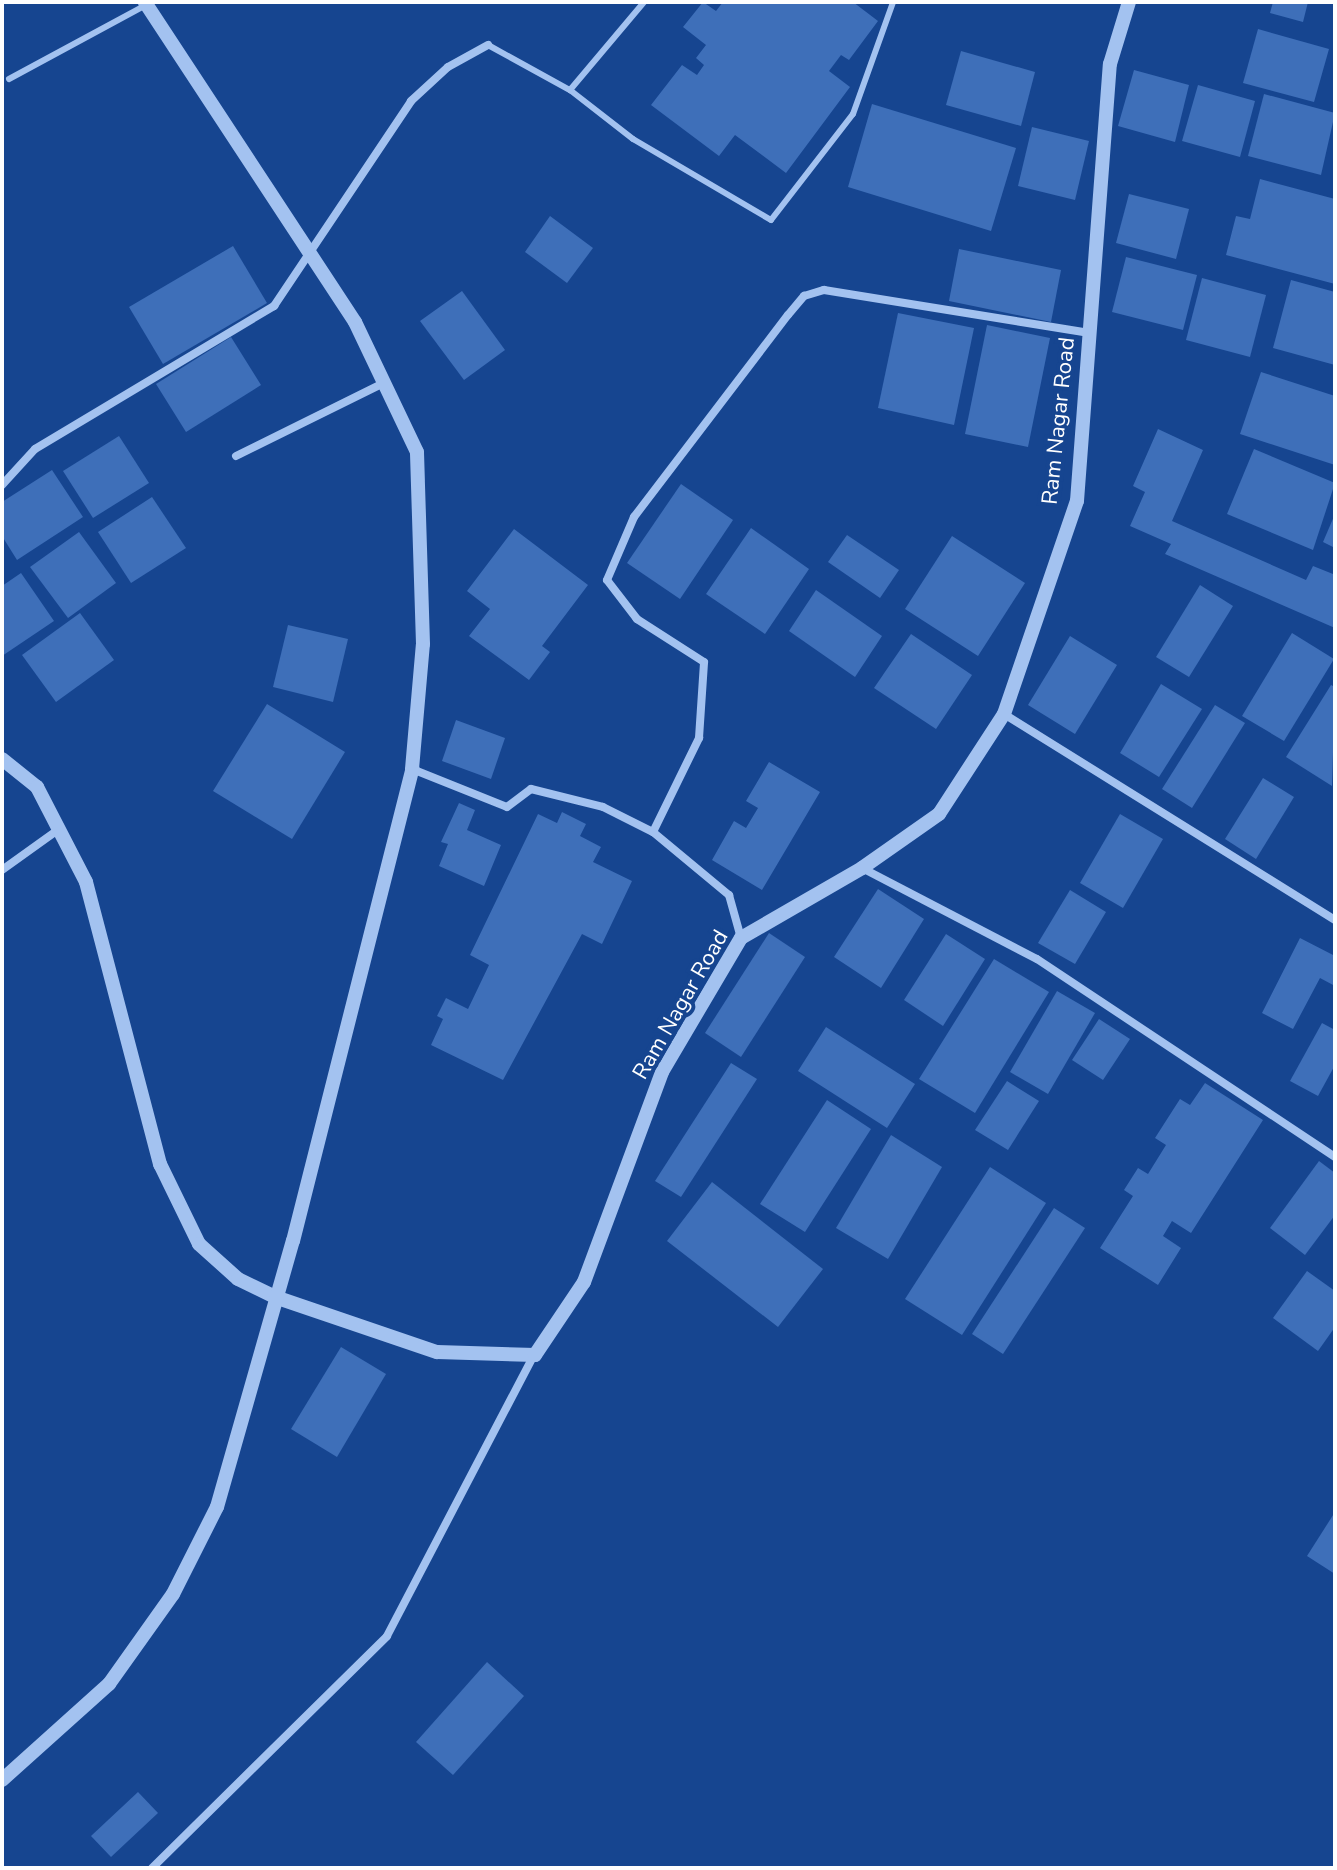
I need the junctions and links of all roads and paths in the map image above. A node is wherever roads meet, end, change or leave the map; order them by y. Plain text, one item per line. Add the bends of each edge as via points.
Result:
1 (644, 2) edge
2 (893, 2) edge
3 (1129, 2) edge
4 (145, 3) edge
5 (488, 45) joint
6 (9, 79) dead end
7 (570, 90) junction
8 (308, 246) junction
9 (1090, 333) junction
10 (384, 383) junction
11 (236, 456) dead end
12 (2, 485) edge
13 (1004, 714) junction
14 (2, 759) edge
15 (412, 769) junction
16 (59, 829) junction
17 (653, 832) junction
18 (862, 868) junction
19 (2, 870) edge
20 (1335, 920) edge
21 (741, 938) junction
22 (1335, 1157) edge
23 (275, 1297) junction
24 (535, 1355) junction
25 (2, 1780) edge
26 (152, 1868) edge

1 - 7 lane
2 - 7 lane via 853,114 771,220 633,139
3 - 9 street, Ram Nagar Road via 1110,64
4 - 6 lane
4 - 8 street
5 - 7 lane
5 - 8 street via 448,67 411,101
8 - 10 street
8 - 12 street via 299,273 274,306 35,449
9 - 13 street, Ram Nagar Road via 1077,501
9 - 17 street via 824,290 804,296 634,517 607,580 637,619 704,662 699,738
10 - 11 street
10 - 15 street via 417,452 423,644
13 - 18 street, Ram Nagar Road via 939,814
13 - 20 street
14 - 16 street via 37,787
15 - 17 street via 507,807 531,789 603,807
15 - 23 street
16 - 19 street
16 - 23 street via 86,882 160,1164 199,1244 238,1279
17 - 21 street via 729,895
18 - 21 street, Ram Nagar Road
18 - 22 street via 1037,959
21 - 24 street, Ram Nagar Road via 662,1072 584,1282
23 - 24 street via 437,1352
23 - 25 street via 217,1507 173,1594 109,1684
24 - 26 street via 387,1636

